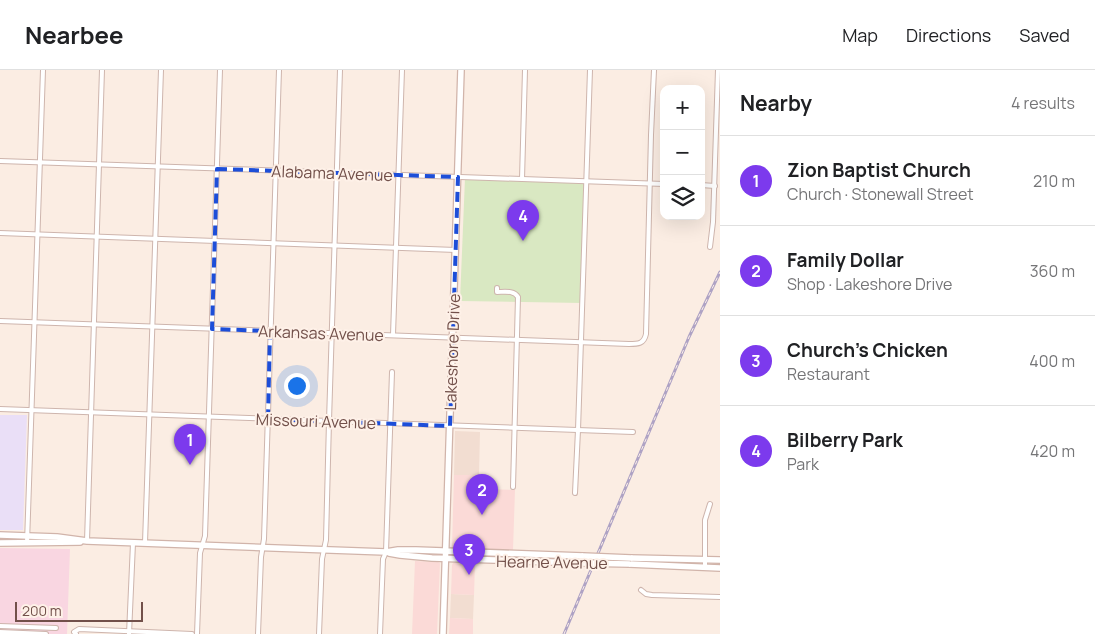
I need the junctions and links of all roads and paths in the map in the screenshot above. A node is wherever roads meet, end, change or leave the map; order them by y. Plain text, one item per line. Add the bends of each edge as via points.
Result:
1 (43, 70) edge
2 (102, 70) edge
3 (161, 70) edge
4 (220, 70) edge
5 (279, 70) edge
6 (340, 70) edge
7 (402, 70) edge
8 (462, 70) edge
9 (525, 70) edge
10 (590, 70) edge
11 (654, 70) edge
12 (718, 70) edge
13 (0, 161) edge
14 (40, 162) junction
15 (98, 164) junction
16 (158, 167) junction
17 (217, 169) junction
18 (276, 170) junction
19 (337, 173) junction
20 (398, 175) junction
21 (458, 177) junction
22 (522, 180) junction
23 (586, 182) junction
24 (650, 184) junction
25 (660, 184) edge
26 (705, 185) edge
27 (714, 186) junction
28 (0, 233) edge
29 (37, 234) junction
30 (96, 237) junction
31 (155, 240) junction
32 (214, 241) junction
33 (274, 243) junction
34 (334, 246) junction
35 (710, 247) dead end
36 (396, 248) junction
37 (456, 250) junction
38 (497, 288) dead end
39 (0, 321) edge
40 (34, 322) junction
41 (94, 324) junction
42 (153, 326) junction
43 (212, 329) junction
44 (270, 331) junction
45 (332, 333) junction
46 (393, 335) junction
47 (453, 337) junction
48 (517, 340) junction
49 (581, 342) junction
50 (392, 372) dead end
51 (0, 409) edge
52 (31, 410) junction
53 (90, 412) junction
54 (150, 415) junction
55 (209, 417) junction
56 (268, 419) junction
57 (329, 421) junction
58 (390, 424) junction
59 (450, 426) junction
60 (514, 428) junction
61 (578, 430) junction
62 (633, 432) dead end
63 (513, 487) dead end
64 (575, 493) dead end
65 (710, 504) dead end
66 (0, 535) edge
67 (27, 536) junction
68 (87, 541) junction
69 (0, 543) edge
70 (27, 543) junction
71 (132, 543) junction
72 (145, 543) junction
73 (202, 545) junction
74 (262, 548) junction
75 (324, 550) junction
76 (386, 552) junction
77 (446, 552) junction
78 (506, 553) junction
79 (446, 559) junction
80 (705, 559) junction
81 (582, 560) junction
82 (720, 560) edge
83 (506, 561) junction
84 (630, 561) junction
85 (705, 567) junction
86 (720, 568) edge
87 (641, 590) dead end
88 (720, 598) edge
89 (0, 626) edge
90 (56, 628) dead end
91 (0, 632) edge
92 (129, 633) edge
93 (46, 634) edge
94 (76, 634) edge
95 (192, 634) edge
96 (197, 634) edge
97 (258, 634) edge
98 (319, 634) edge
99 (380, 634) edge
100 (443, 634) edge

1 - 14 street
2 - 15 street
3 - 16 street
4 - 17 street
5 - 18 street
6 - 19 street
7 - 20 street
8 - 21 main road, Lakeshore Drive
9 - 22 street
10 - 23 street
11 - 24 street
12 - 27 street
13 - 14 street, Alabama Avenue
14 - 15 street, Alabama Avenue
14 - 29 street
15 - 16 street, Alabama Avenue
15 - 30 street
16 - 17 street, Alabama Avenue
16 - 31 street
17 - 18 street, Alabama Avenue
17 - 32 street
18 - 19 street, Alabama Avenue
18 - 33 street
19 - 20 street, Alabama Avenue
19 - 34 street
20 - 21 street, Alabama Avenue
20 - 36 street
21 - 22 street, Alabama Avenue
21 - 37 main road, Lakeshore Drive
22 - 23 street, Alabama Avenue
23 - 24 street, Alabama Avenue
23 - 49 street
24 - 25 street, Alabama Avenue
24 - 49 street, Arkansas Avenue via 645,339 636,344
26 - 27 street
27 - 35 street
28 - 29 street
29 - 30 street
29 - 40 street
30 - 31 street
30 - 41 street
31 - 32 street
31 - 42 street
32 - 33 street
32 - 43 street
33 - 34 street
33 - 44 street
34 - 36 street
34 - 45 street
36 - 37 street
36 - 46 street
37 - 47 main road, Lakeshore Drive
38 - 48 street via 497,292 512,292 518,297
39 - 40 street, Arkansas Avenue
40 - 41 street, Arkansas Avenue
40 - 52 street
41 - 42 street, Arkansas Avenue
41 - 53 street
42 - 43 street, Arkansas Avenue
42 - 54 street
43 - 44 street, Arkansas Avenue
43 - 55 street
44 - 45 street, Arkansas Avenue
44 - 56 street
45 - 46 street, Arkansas Avenue
45 - 57 street
46 - 47 street, Arkansas Avenue
47 - 48 street, Arkansas Avenue
47 - 59 main road, Lakeshore Drive
48 - 49 street, Arkansas Avenue
48 - 60 street
49 - 61 street
50 - 58 street
51 - 52 street, Missouri Avenue
52 - 53 street, Missouri Avenue
52 - 67 street
53 - 54 street, Missouri Avenue
53 - 68 street
54 - 55 street, Missouri Avenue
54 - 72 street
55 - 56 street, Missouri Avenue
55 - 73 street via 205,536
56 - 57 street, Missouri Avenue
56 - 74 street
57 - 58 street, Missouri Avenue
57 - 75 street
58 - 59 street, Missouri Avenue
58 - 76 street
59 - 60 street, Missouri Avenue
59 - 77 main road, Lakeshore Drive
60 - 61 street, Missouri Avenue
60 - 63 street
61 - 62 street, Missouri Avenue
61 - 64 street
65 - 80 street via 705,520
66 - 67 main road, Hearne Avenue
67 - 68 main road, Hearne Avenue
67 - 70 street
68 - 70 main road, Hearne Avenue
68 - 71 main road, Hearne Avenue
69 - 70 main road, Hearne Avenue
71 - 72 main road, Hearne Avenue
71 - 92 street
72 - 73 main road, Hearne Avenue
73 - 74 main road, Hearne Avenue
73 - 96 street
74 - 75 main road, Hearne Avenue
74 - 97 street
75 - 76 main road, Hearne Avenue
75 - 98 street
76 - 77 main road, Hearne Avenue
76 - 79 main road, Hearne Avenue
76 - 99 street
77 - 78 main road, Hearne Avenue
77 - 79 main road, Lakeshore Drive
78 - 81 main road, Hearne Avenue
78 - 83 main road
79 - 83 main road, Hearne Avenue
79 - 100 main road, Lakeshore Drive
80 - 82 main road, Hearne Avenue
80 - 84 main road, Hearne Avenue
80 - 85 street
81 - 83 main road, Hearne Avenue
81 - 84 main road, Hearne Avenue, bridge
84 - 85 main road, Hearne Avenue
85 - 86 main road, Hearne Avenue
87 - 88 street via 652,595
89 - 90 street
91 - 93 street
92 - 94 street via 79,629 74,632
92 - 95 street

